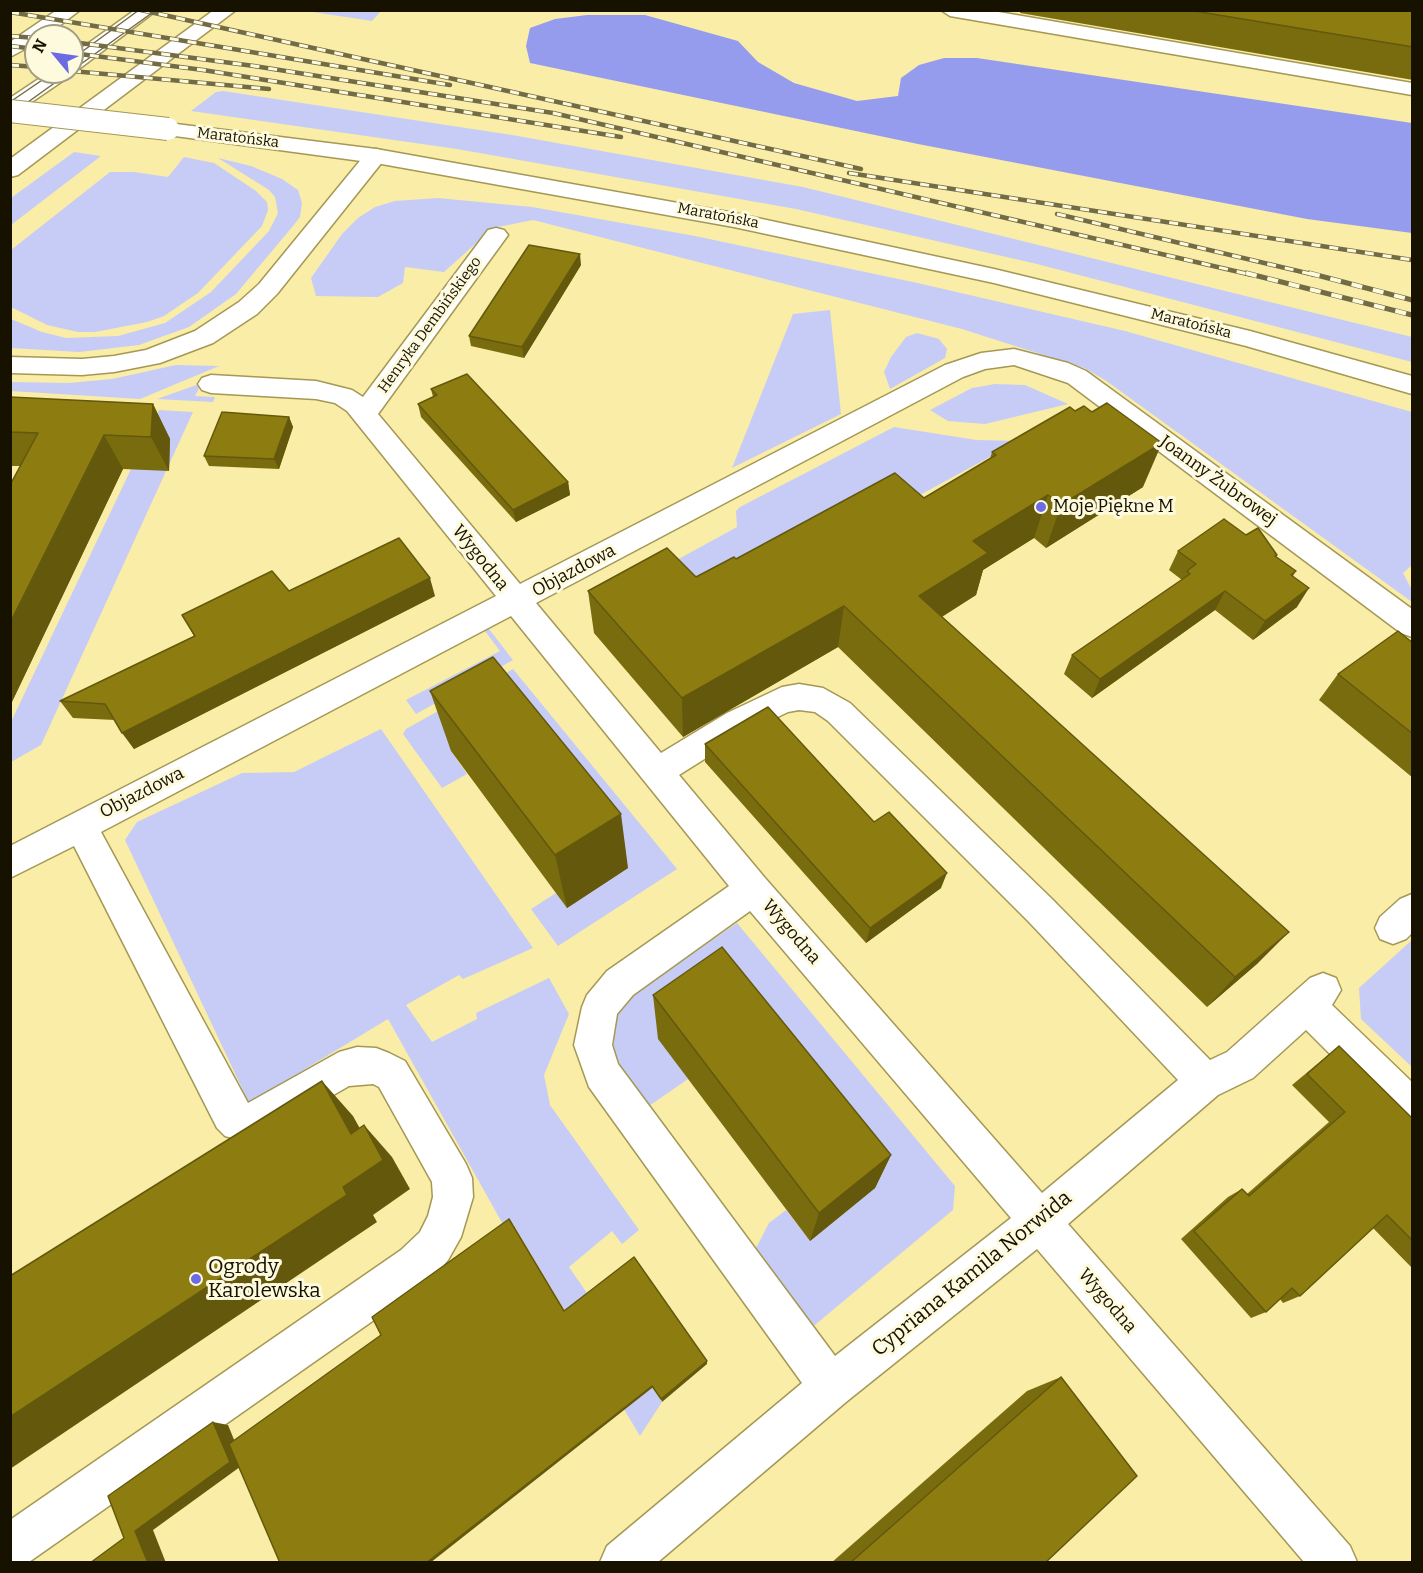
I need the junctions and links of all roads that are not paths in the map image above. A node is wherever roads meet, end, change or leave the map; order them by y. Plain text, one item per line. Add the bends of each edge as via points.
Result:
1 (71, 10) edge
2 (148, 10) edge
3 (227, 10) edge
4 (950, 10) edge
5 (10, 51) edge
6 (84, 56) edge
7 (46, 84) edge
8 (1413, 89) edge
9 (10, 109) edge
10 (376, 156) junction
11 (11, 170) edge
12 (496, 235) dead end
13 (1014, 357) joint
14 (10, 365) edge
15 (210, 384) dead end
16 (1413, 385) edge
17 (364, 416) junction
18 (515, 602) junction
19 (1413, 625) edge
20 (657, 772) junction
21 (80, 825) junction
22 (10, 862) edge
23 (753, 888) junction
24 (382, 1069) junction
25 (1205, 1082) junction
26 (1413, 1108) edge
27 (244, 1156) edge
28 (1040, 1221) junction
29 (831, 1387) junction
30 (10, 1548) edge
31 (622, 1563) edge
32 (1334, 1563) edge

1 - 5 street
2 - 6 street
3 - 11 street
4 - 8 street
7 - 9 street
9 - 10 street, Maratońska, bridge
10 - 14 street via 268,289 248,308 204,337 151,357 114,364
10 - 16 street, Maratońska via 613,196 833,240 1164,317
12 - 17 street, Henryka Dembińskiego
13 - 18 street, Objazdowa via 981,361 954,371
13 - 19 street, Joanny Żubrowej via 1077,377
15 - 17 street, Wygodna via 316,390 343,396
17 - 18 street, Wygodna
18 - 20 street, Wygodna
18 - 21 street, Objazdowa
20 - 23 street, Wygodna
20 - 25 street via 782,700 799,697 823,701 839,712 1041,910
21 - 22 street, Objazdowa
21 - 24 street via 231,1114 239,1122 250,1124 339,1071 357,1065
23 - 28 street, Wygodna
23 - 29 street via 620,983 600,1007 592,1045 602,1074
24 - 27 street
24 - 30 street via 392,1074 452,1178 453,1197 447,1223 434,1246 389,1285
25 - 26 street, Cypriana Kamila Norwida via 1240,1065 1315,998
25 - 28 street, Cypriana Kamila Norwida
28 - 29 street, Cypriana Kamila Norwida
28 - 32 street, Wygodna
29 - 31 street, Cypriana Kamila Norwida

